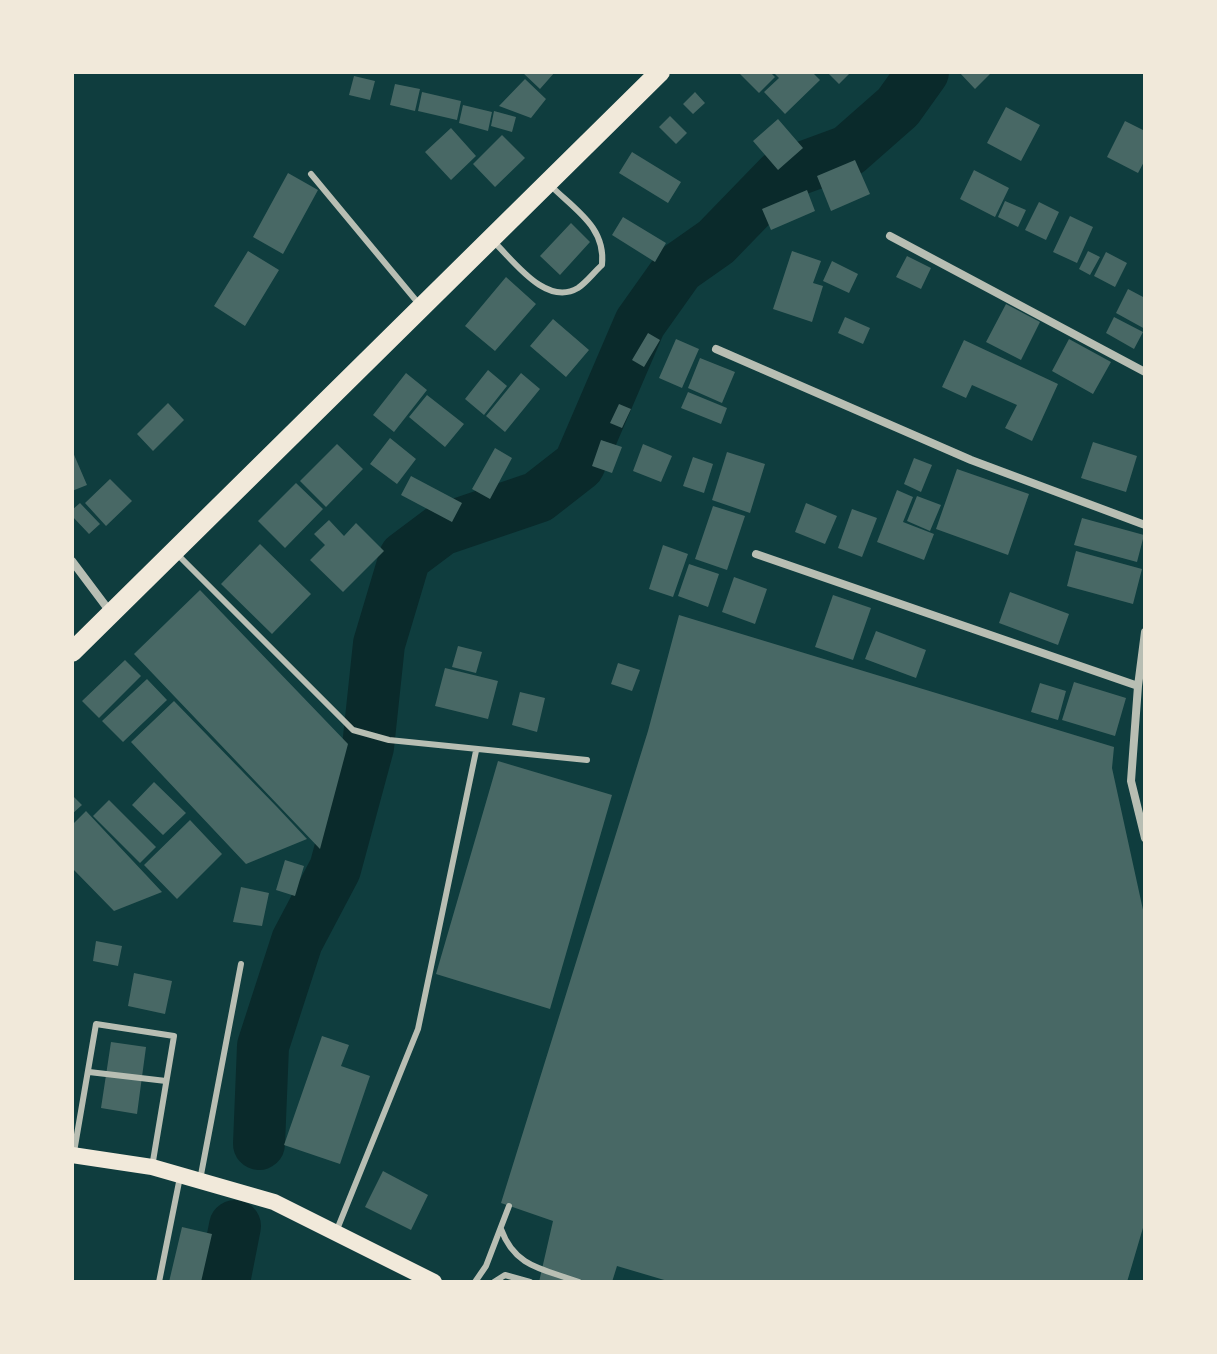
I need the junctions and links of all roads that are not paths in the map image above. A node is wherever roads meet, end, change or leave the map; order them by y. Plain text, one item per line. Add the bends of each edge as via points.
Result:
1 (660, 72) edge
2 (311, 174) dead end
3 (548, 183) junction
4 (890, 236) dead end
5 (491, 239) junction
6 (422, 307) junction
7 (716, 349) dead end
8 (1145, 372) edge
9 (1145, 525) edge
10 (175, 552) junction
11 (756, 554) dead end
12 (72, 561) edge
13 (111, 614) junction
14 (1145, 632) edge
15 (72, 652) edge
16 (1138, 686) junction
17 (476, 751) junction
18 (587, 760) dead end
19 (1145, 838) edge
20 (241, 964) dead end
21 (89, 1072) junction
22 (166, 1081) junction
23 (73, 1155) edge
24 (152, 1167) junction
25 (181, 1174) junction
26 (200, 1180) junction
27 (509, 1206) dead end
28 (501, 1229) junction
29 (336, 1232) junction
30 (159, 1282) edge
31 (434, 1282) edge
32 (475, 1282) edge
33 (494, 1282) edge
34 (530, 1282) edge
35 (579, 1282) edge

1 - 3 main road
2 - 6 lane
3 - 5 main road
3 - 5 lane via 595,229 603,248 602,265 577,289 560,292 540,287
4 - 8 street
5 - 6 main road
6 - 10 main road
7 - 9 street via 971,460
10 - 13 main road
10 - 17 lane via 353,730
11 - 16 street
12 - 13 street
13 - 15 main road
14 - 16 street
16 - 19 street via 1131,781
17 - 18 lane
17 - 29 lane via 418,1029
20 - 26 lane
21 - 22 lane
21 - 22 lane via 96,1024 174,1036
21 - 23 lane
22 - 24 lane
23 - 24 main road
24 - 25 main road
25 - 26 main road
25 - 30 lane
26 - 29 main road via 274,1202
27 - 28 lane
28 - 32 lane
28 - 35 lane via 515,1256
29 - 31 main road
33 - 34 lane via 505,1275

